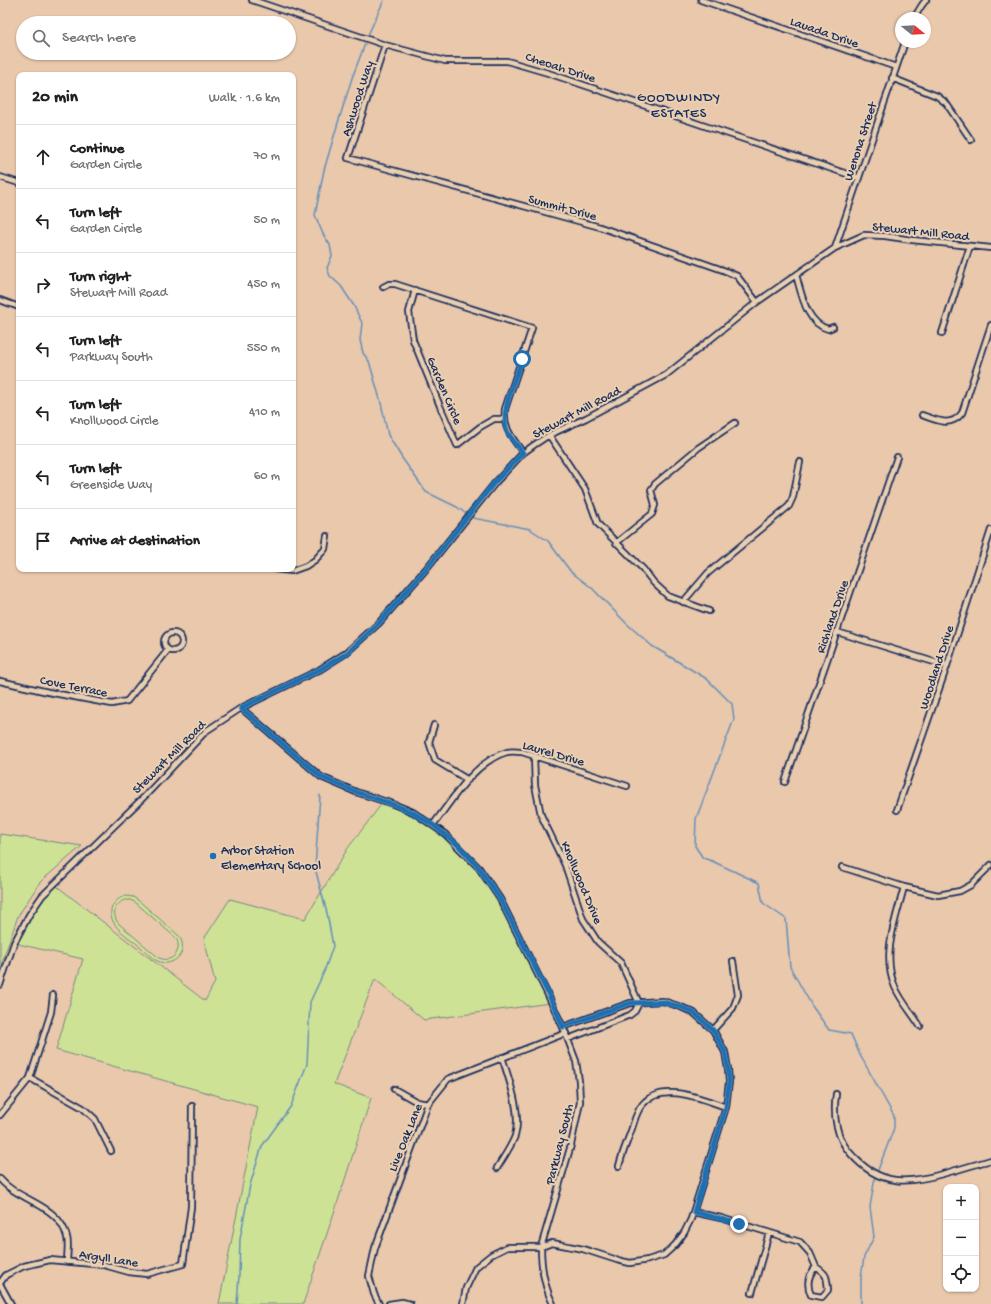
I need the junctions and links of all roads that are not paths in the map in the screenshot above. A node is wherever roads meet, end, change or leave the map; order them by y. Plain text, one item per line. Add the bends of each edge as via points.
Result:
1 (252, 0) edge
2 (701, 0) edge
3 (926, 0) edge
4 (917, 12) edge
5 (384, 45) junction
6 (903, 48) edge
7 (896, 67) junction
8 (892, 78) junction
9 (971, 140) dead end
10 (348, 158) joint
11 (0, 177) edge
12 (859, 178) junction
13 (16, 182) edge
14 (970, 246) junction
15 (836, 248) junction
16 (991, 248) edge
17 (796, 275) junction
18 (383, 286) dead end
19 (415, 290) junction
20 (0, 300) edge
21 (757, 302) junction
22 (16, 306) edge
23 (991, 325) edge
24 (833, 327) dead end
25 (942, 333) dead end
26 (922, 415) dead end
27 (504, 419) junction
28 (735, 423) dead end
29 (549, 435) junction
30 (523, 453) junction
31 (897, 457) dead end
32 (800, 462) dead end
33 (991, 530) edge
34 (327, 536) dead end
35 (616, 543) junction
36 (296, 570) edge
37 (683, 602) junction
38 (709, 611) dead end
39 (837, 632) junction
40 (168, 650) junction
41 (947, 666) junction
42 (0, 681) edge
43 (241, 708) junction
44 (434, 725) dead end
45 (534, 756) junction
46 (468, 780) junction
47 (785, 782) dead end
48 (627, 786) dead end
49 (897, 810) dead end
50 (433, 825) junction
51 (991, 865) edge
52 (842, 867) dead end
53 (904, 887) junction
54 (733, 961) dead end
55 (0, 985) edge
56 (53, 995) dead end
57 (639, 1003) junction
58 (920, 1026) dead end
59 (563, 1027) junction
60 (713, 1030) junction
61 (566, 1033) junction
62 (568, 1039) junction
63 (502, 1057) junction
64 (30, 1078) junction
65 (394, 1089) dead end
66 (836, 1094) dead end
67 (428, 1104) junction
68 (192, 1106) dead end
69 (726, 1107) junction
70 (0, 1115) edge
71 (111, 1151) dead end
72 (991, 1160) edge
73 (619, 1166) dead end
74 (497, 1168) dead end
75 (0, 1179) edge
76 (694, 1212) junction
77 (769, 1233) junction
78 (541, 1246) junction
79 (67, 1262) junction
80 (816, 1267) junction
81 (0, 1284) edge
82 (752, 1293) dead end
83 (11, 1304) edge
84 (380, 1304) edge
85 (389, 1304) edge
86 (410, 1304) edge
87 (463, 1304) edge
88 (552, 1304) edge

1 - 5 street, Cheoah Drive
2 - 7 street, Lauada Drive
3 - 4 street
5 - 10 street, Ashwood Way
5 - 12 street, Cheoah Drive via 445,61 506,61
6 - 7 street, Wenona Street
7 - 8 street, Wenona Street
8 - 9 street via 938,96 946,103
8 - 12 street, Wenona Street
10 - 21 street, Summit Drive via 600,227 723,270 737,276
11 - 13 street
12 - 15 street, Wenona Street
14 - 15 street, Stewart Mill Road via 864,235
14 - 16 street, Stewart Mill Road
14 - 25 street
15 - 17 street, Stewart Mill Road
17 - 21 street, Stewart Mill Road
17 - 24 street via 813,320 820,327
18 - 19 street via 395,284
19 - 27 street via 532,328
19 - 27 street, Garden Circle via 410,312 412,340 457,445 494,419
20 - 22 street
21 - 29 street, Stewart Mill Road via 666,375
23 - 26 street via 959,417 945,422
27 - 30 street via 508,432
28 - 35 street via 698,448 655,484 651,490 655,505 652,514
29 - 30 street, Stewart Mill Road
29 - 35 street via 585,489 598,524
30 - 43 street, Stewart Mill Road via 494,483 426,569 379,623 346,654
31 - 39 street, Richland Drive
32 - 37 street via 789,506 708,573
33 - 41 street, Woodland Drive
34 - 36 street via 325,549 315,560
35 - 37 street via 637,562 654,584 668,596
37 - 38 street
39 - 41 street
39 - 47 street, Richland Drive
40 - 40 street, Cove Terrace via 176,651 181,647 182,641 177,634 165,636 163,642
40 - 42 street, Cove Terrace via 127,701 112,704
41 - 49 street, Woodland Drive
43 - 50 street, Parkway South via 321,777 406,810
43 - 55 street, Stewart Mill Road via 206,730 146,795 42,896 14,942
44 - 46 street via 429,742 435,760
45 - 46 street, Laurel Drive via 522,752 507,752 490,759
45 - 48 street, Laurel Drive
45 - 57 street, Knollwood Drive via 535,786 541,815 566,865 583,919 598,942 621,963
46 - 50 street, Laurel Drive
50 - 59 street, Parkway South via 458,845 479,868 500,899
51 - 53 street via 960,892 938,895
52 - 53 street
53 - 58 street via 890,943 888,963 895,988
54 - 60 street via 738,995 733,1008
56 - 64 street via 51,1012
57 - 59 street via 630,1003
57 - 60 street via 663,1002 681,1007 694,1013
57 - 62 street via 630,1015
59 - 61 street, Parkway South
60 - 69 street via 725,1052 728,1069
61 - 62 street, Parkway South
61 - 63 street, Live Oak Lane
62 - 78 street, Parkway South via 576,1061 580,1102 571,1145
63 - 67 street, Live Oak Lane via 448,1079
63 - 74 street via 515,1103 517,1126 514,1137
64 - 70 street
64 - 71 street via 83,1108 95,1119
65 - 67 street via 406,1097
66 - 72 street via 836,1126 842,1140 864,1168 880,1176 899,1181 914,1181
67 - 84 street, Live Oak Lane via 375,1248 369,1276
68 - 79 street, Argyll Lane via 192,1207 183,1264 147,1274 104,1265
69 - 73 street via 697,1097 671,1093 650,1098 641,1106 635,1119
69 - 76 street
75 - 79 street via 6,1187 44,1207 60,1222 68,1237
76 - 77 street
76 - 78 street via 684,1234 675,1245 664,1255 648,1260 630,1263 552,1243
77 - 80 street via 800,1242 810,1253
77 - 82 street
78 - 87 street via 507,1247 492,1255 476,1267 466,1288
78 - 88 street, Parkway South via 541,1261
79 - 81 street, Argyll Lane via 50,1260 24,1266 6,1275
80 - 80 street via 810,1273 808,1287 811,1295 822,1297 828,1290 827,1279 824,1272
81 - 83 street
85 - 86 street

